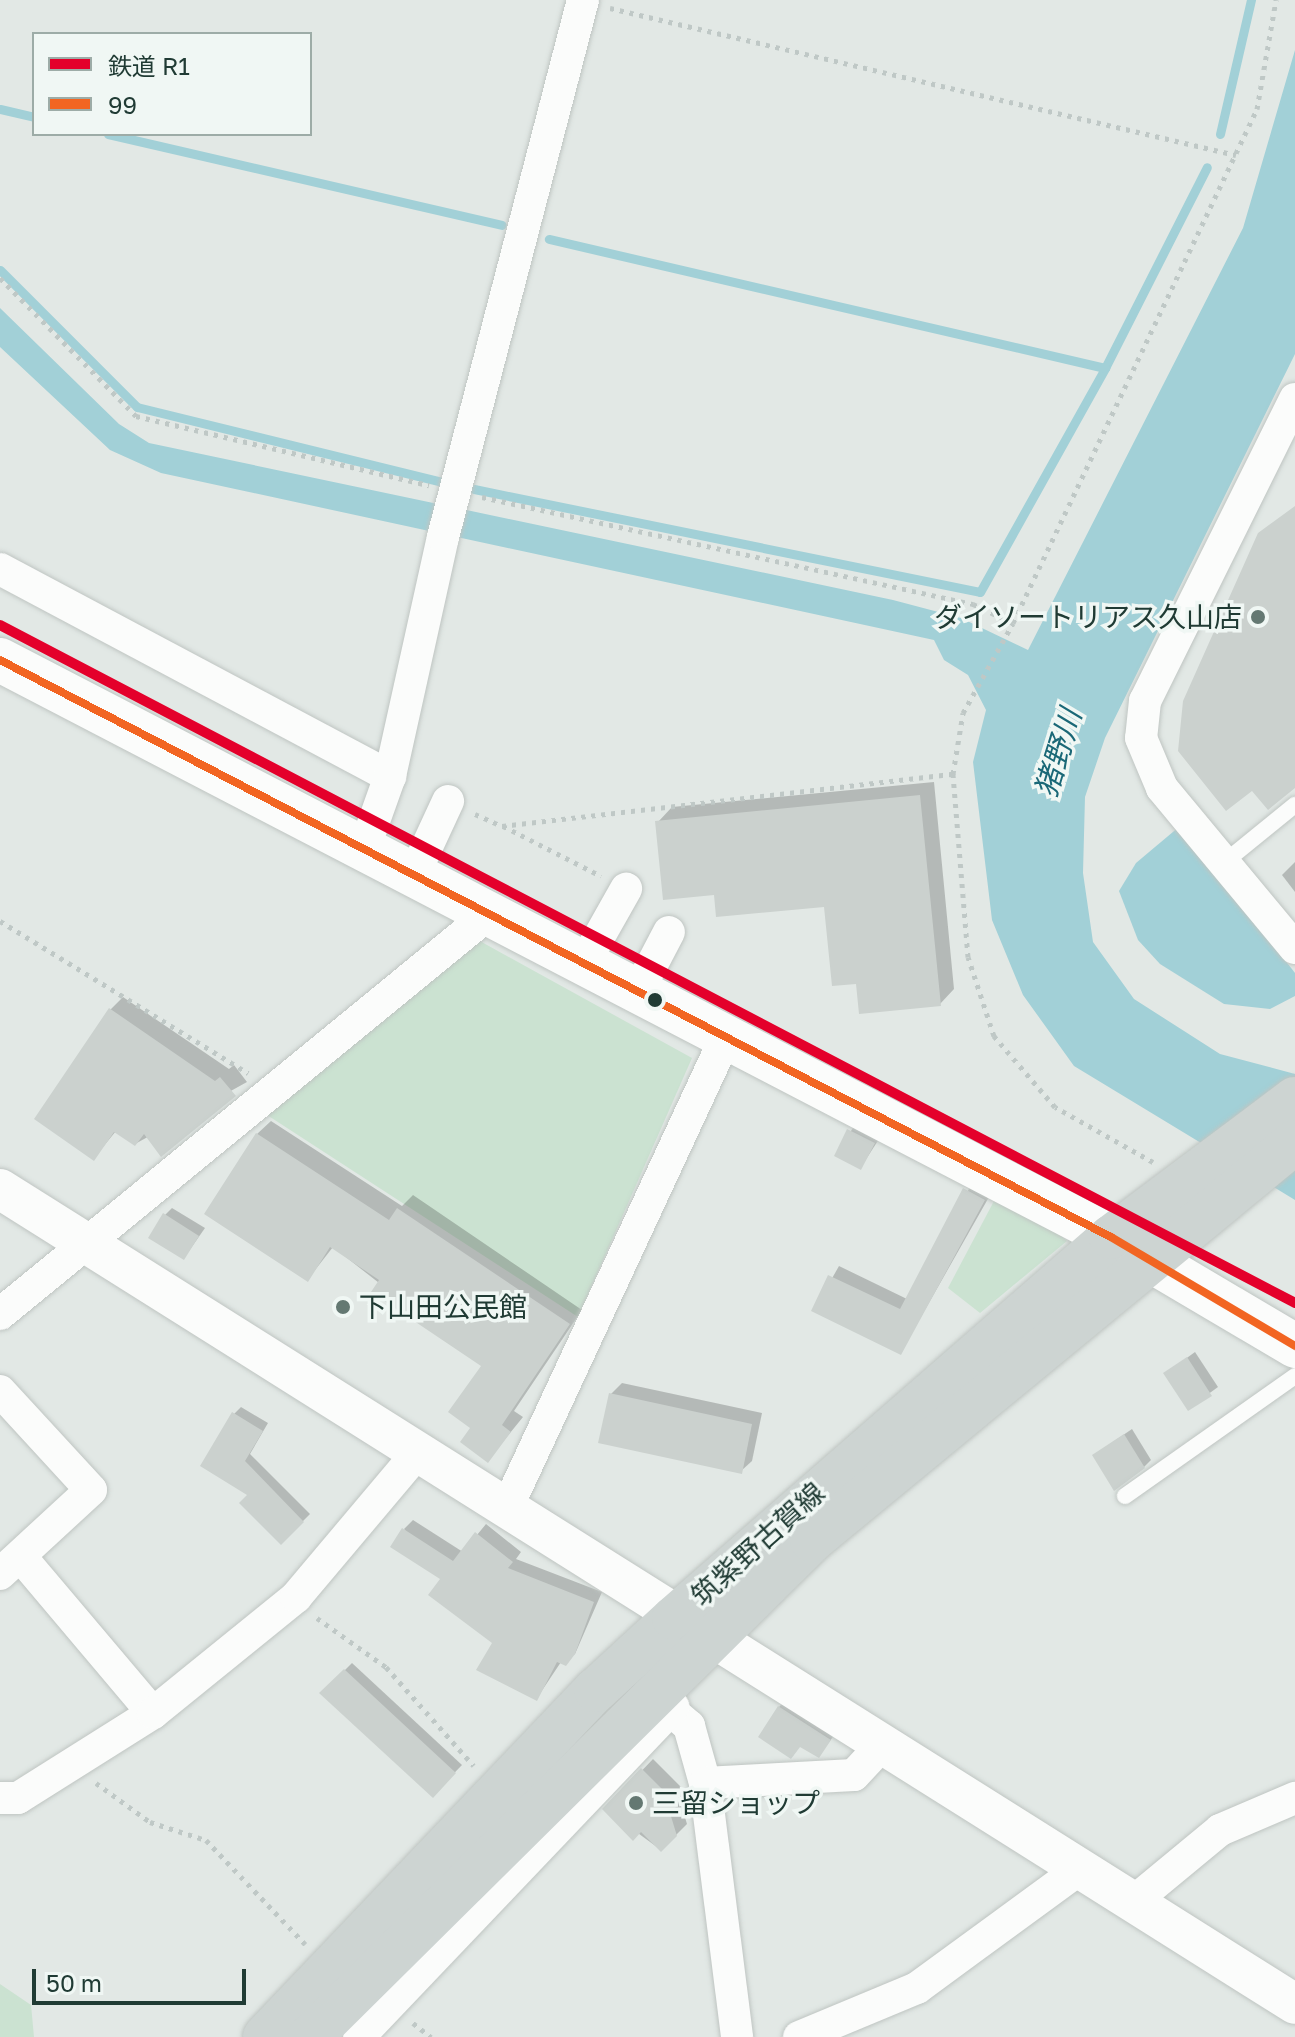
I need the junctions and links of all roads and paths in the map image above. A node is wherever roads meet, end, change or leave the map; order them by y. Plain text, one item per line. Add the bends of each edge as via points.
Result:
1 (1276, 0) edge
2 (583, 1) edge
3 (1236, 155) junction
4 (1295, 399) edge
5 (0, 569) edge
6 (0, 660) edge
7 (953, 774) junction
8 (390, 776) junction
9 (448, 801) joint
10 (1295, 805) edge
11 (502, 826) junction
12 (363, 852) junction
13 (1226, 861) junction
14 (412, 879) junction
15 (626, 889) joint
16 (485, 917) junction
17 (0, 921) edge
18 (669, 932) dead end
19 (1295, 948) edge
20 (582, 967) junction
21 (636, 995) junction
22 (724, 1041) junction
23 (273, 1089) junction
24 (1295, 1099) edge
25 (1295, 1142) edge
26 (0, 1189) edge
27 (1197, 1196) junction
28 (1111, 1237) junction
29 (87, 1244) junction
30 (1147, 1261) junction
31 (0, 1314) edge
32 (1295, 1346) edge
33 (1295, 1376) edge
34 (0, 1391) edge
35 (418, 1452) junction
36 (1125, 1496) dead end
37 (506, 1510) junction
38 (11, 1566) edge
39 (296, 1597) junction
40 (691, 1627) junction
41 (662, 1701) junction
42 (153, 1713) junction
43 (881, 1746) junction
44 (74, 1764) junction
45 (478, 1771) dead end
46 (705, 1783) junction
47 (0, 1798) edge
48 (1295, 1798) edge
49 (1078, 1870) junction
50 (1133, 1902) junction
51 (308, 1947) dead end
52 (1295, 2004) edge
53 (265, 2037) edge
54 (310, 2037) edge
55 (359, 2037) edge
56 (737, 2037) edge
57 (799, 2037) edge

1 - 3 path via 1257,109
2 - 3 path
2 - 8 street via 442,542
3 - 7 path via 1013,623 970,699
4 - 13 street via 1145,701 1141,738 1148,762
5 - 8 street
6 - 12 main road
7 - 11 path
7 - 27 path via 968,957 994,1036 1055,1107
8 - 12 street
9 - 11 path
9 - 14 street
10 - 13 lane
11 - 15 path
12 - 14 main road
13 - 19 street
14 - 16 main road
15 - 20 street
16 - 20 main road
16 - 23 street
17 - 23 path
18 - 21 street
20 - 21 main road
21 - 22 main road
22 - 28 main road
22 - 37 street
23 - 29 street
24 - 27 main road, 筑紫野古賀線
25 - 27 main road, 筑紫野古賀線
26 - 29 street
27 - 28 main road, 筑紫野古賀線
27 - 30 main road, 筑紫野古賀線
28 - 30 main road
28 - 40 main road, 筑紫野古賀線
29 - 31 street
29 - 35 street
30 - 32 main road
30 - 40 main road, 筑紫野古賀線
33 - 36 lane
34 - 38 street via 91,1490
35 - 37 street
35 - 39 street
37 - 40 street
38 - 42 street
39 - 42 street
39 - 45 path via 330,1631 386,1667
40 - 41 main road, 筑紫野古賀線
40 - 43 street
40 - 53 main road, 筑紫野古賀線 via 596,1690
41 - 46 street via 689,1726
41 - 54 main road, 筑紫野古賀線
41 - 55 street
42 - 44 street
43 - 46 street via 854,1775
43 - 49 street
44 - 47 street via 18,1798
44 - 51 path via 125,1808 206,1840
46 - 56 street
48 - 50 street via 1220,1830
49 - 50 street
49 - 57 street via 917,1988
50 - 52 street

